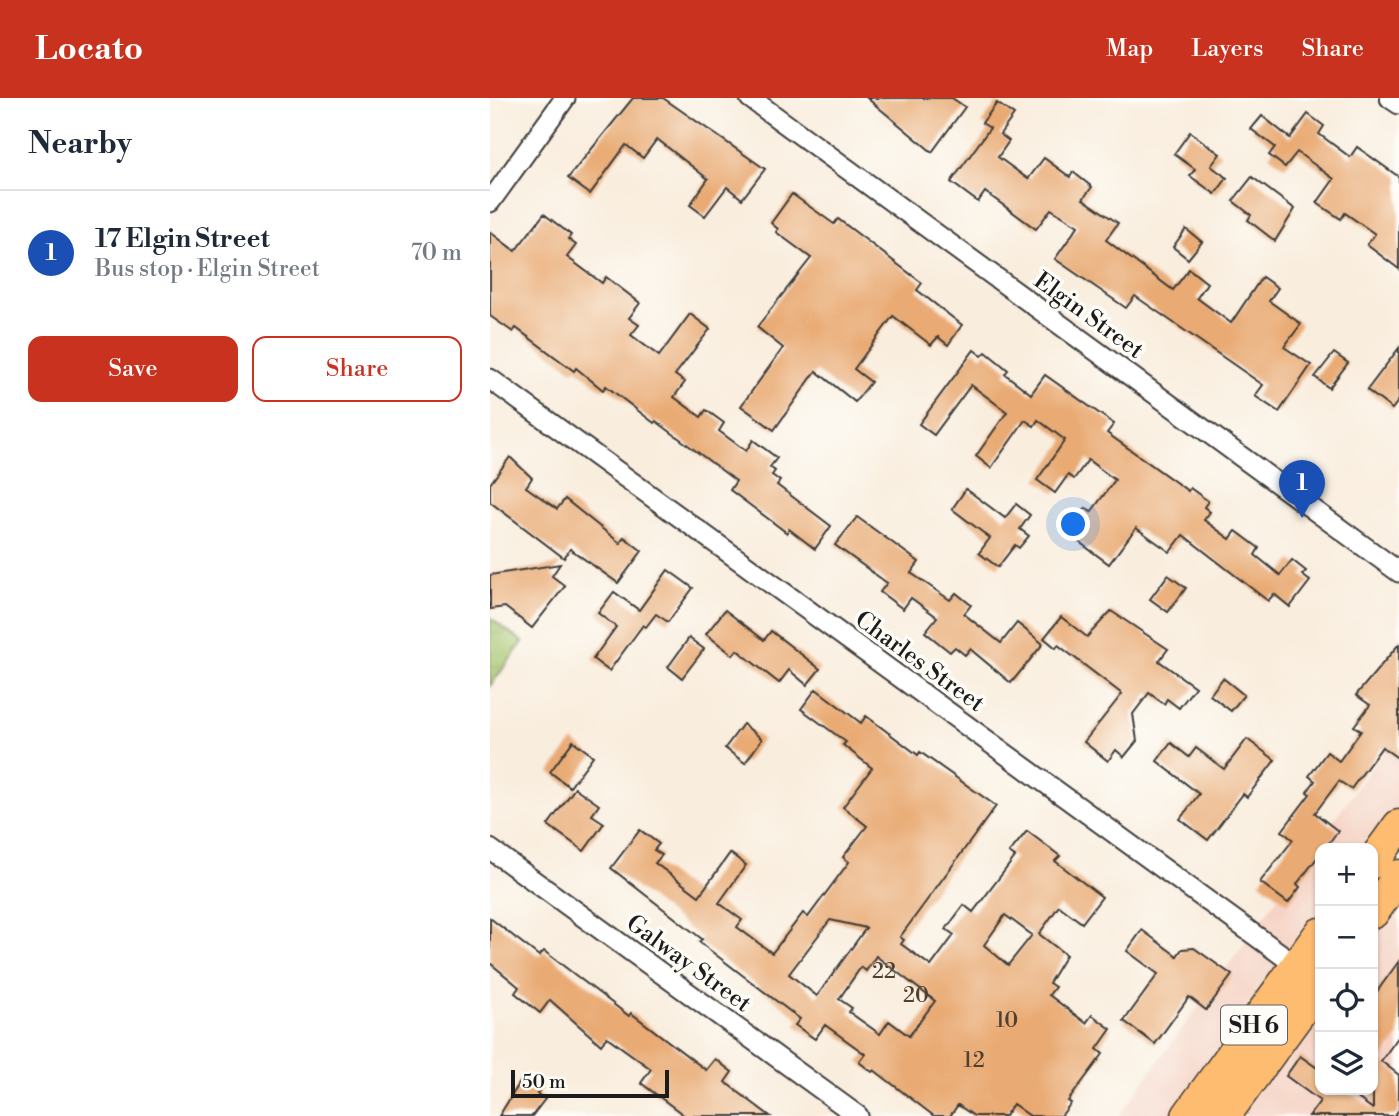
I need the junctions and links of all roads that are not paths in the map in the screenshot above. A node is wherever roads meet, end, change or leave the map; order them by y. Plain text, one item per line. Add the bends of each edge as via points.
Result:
1 (565, 98) edge
2 (750, 98) edge
3 (1390, 98) edge
4 (1399, 104) edge
5 (490, 202) edge
6 (490, 379) edge
7 (1399, 572) edge
8 (1399, 826) edge
9 (490, 849) edge
10 (1378, 855) edge
11 (1399, 876) edge
12 (1377, 906) edge
13 (1312, 977) edge
14 (858, 1116) edge
15 (1188, 1116) edge
16 (1224, 1116) edge

1 - 5 street
2 - 7 street, Elgin Street
3 - 4 street
6 - 13 street, Charles Street
8 - 10 main road
9 - 14 street, Galway Street
11 - 12 main road
13 - 15 main road, SH 6
13 - 16 main road, SH 6

